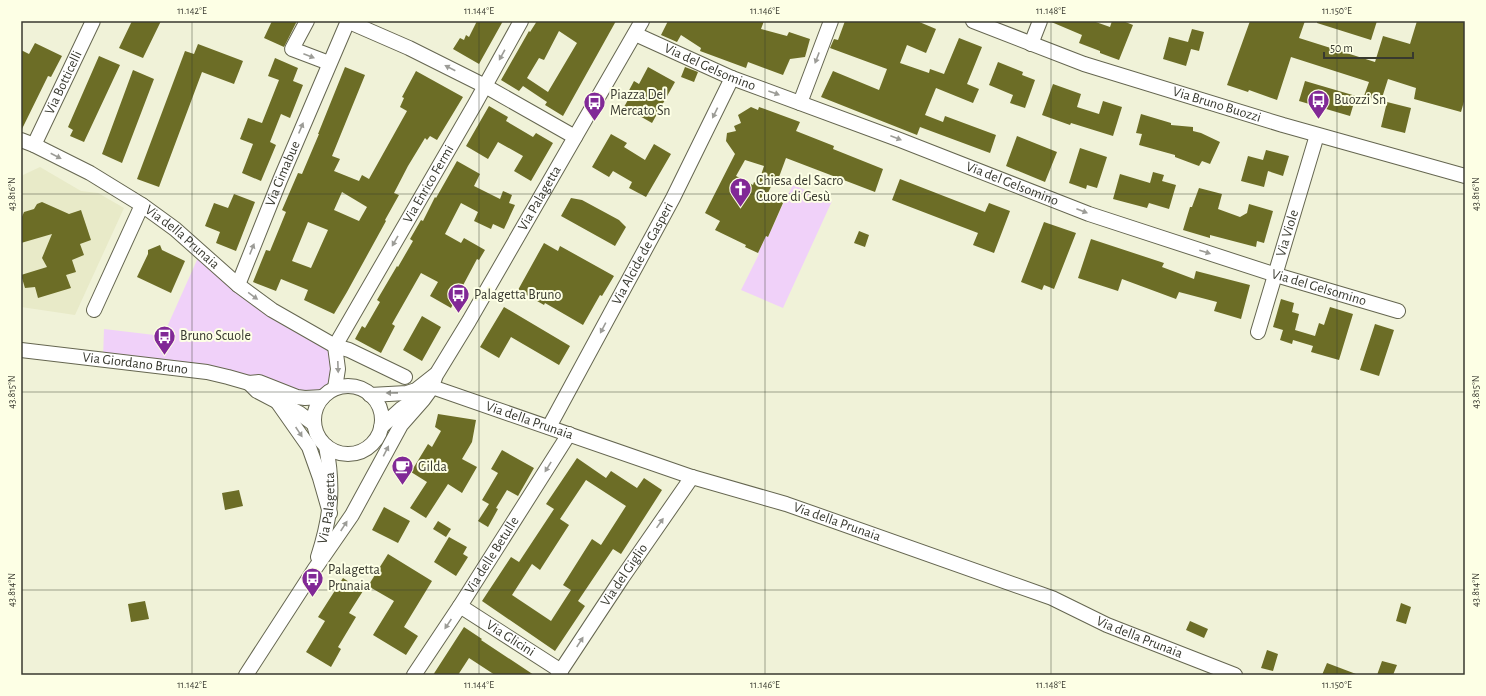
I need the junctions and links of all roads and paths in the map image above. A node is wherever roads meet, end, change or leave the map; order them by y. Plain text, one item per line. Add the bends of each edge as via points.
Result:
1 (93, 21) edge
2 (307, 21) edge
3 (347, 21) edge
4 (521, 21) edge
5 (642, 21) edge
6 (831, 21) edge
7 (973, 21) edge
8 (1040, 21) edge
9 (635, 34) junction
10 (1031, 44) junction
11 (329, 63) junction
12 (732, 78) junction
13 (485, 86) junction
14 (800, 103) junction
15 (1317, 135) junction
16 (575, 137) junction
17 (28, 142) edge
18 (1465, 176) edge
19 (142, 205) junction
20 (1276, 274) junction
21 (238, 285) junction
22 (94, 310) dead end
23 (1398, 311) dead end
24 (1258, 332) dead end
25 (335, 346) junction
26 (21, 350) edge
27 (405, 377) dead end
28 (249, 383) junction
29 (432, 385) junction
30 (335, 388) junction
31 (370, 394) junction
32 (323, 396) junction
33 (276, 400) junction
34 (314, 424) junction
35 (381, 427) junction
36 (549, 427) junction
37 (569, 434) junction
38 (372, 443) junction
39 (326, 446) junction
40 (692, 477) junction
41 (368, 486) junction
42 (330, 513) junction
43 (314, 570) junction
44 (460, 606) junction
45 (560, 673) edge
46 (246, 675) edge
47 (414, 675) edge
48 (1235, 675) edge

1 - 17 street, Via Botticelli
2 -> 11 street via 292,49
3 - 11 street, Via Cimabue
13 -> 3 street
4 -> 13 street, Via Enrico Fermi
5 - 9 street, Via Palagetta
6 -> 14 street
7 - 10 street, Via Bruno Buozzi
8 - 10 street
9 - 12 street, Via del Gelsomino
9 - 16 street, Via Palagetta
10 - 15 street, Via Bruno Buozzi via 1084,64
21 -> 11 street, Via Cimabue
12 -> 14 street, Via del Gelsomino
12 -> 36 street, Via Alcide de Gasperi via 673,198
13 - 16 street
13 -> 25 street, Via Enrico Fermi
14 -> 20 street, Via del Gelsomino via 1089,214
15 - 18 street, Via Bruno Buozzi
15 - 20 street, Via Viole
16 - 29 street, Via Palagetta
17 -> 19 street, Via della Prunaia via 90,173
19 - 21 street, Via della Prunaia via 175,229
19 - 22 street
20 - 23 street, Via del Gelsomino
20 - 24 street, Via Viole
21 -> 25 street, Via della Prunaia via 272,310
25 - 27 street, Via della Prunaia via 349,350
25 -> 30 street via 338,369
26 - 28 street, Via Giordano Bruno via 207,372
28 - 32 street, Via Giordano Bruno via 259,382 305,398
28 - 33 street, Via Giordano Bruno via 257,391
29 -> 31 street, Via Palagetta via 407,393
29 - 35 street, Via Palagetta
29 - 36 street, Via della Prunaia
41 -> 29 street, Via Palagetta via 401,425 423,400
30 - 31 street, Via Palagetta via 356,387
30 - 32 street
31 - 35 street via 380,409
32 - 34 street via 315,409
33 - 34 street, Via Giordano Bruno
33 -> 42 street, Via Giordano Bruno via 309,447
34 - 39 street, Via Palagetta via 318,436
35 - 38 street, Via Palagetta
36 - 37 street, Via della Prunaia
37 - 40 street, Via della Prunaia
37 -> 44 street, Via delle Betulle
38 - 39 street, Via Palagetta via 358,452 350,453 337,452
38 - 41 street, Via Palagetta
39 - 42 street, Via Palagetta via 330,466
45 -> 40 street, Via del Giglio
40 - 48 street, Via della Prunaia via 786,504 1052,598 1107,625
43 -> 41 street, Via Palagetta via 352,515
42 - 43 street, Via Palagetta
43 - 46 street, Via Palagetta
44 - 45 street, Via Glicini
44 -> 47 street, Via delle Betulle

